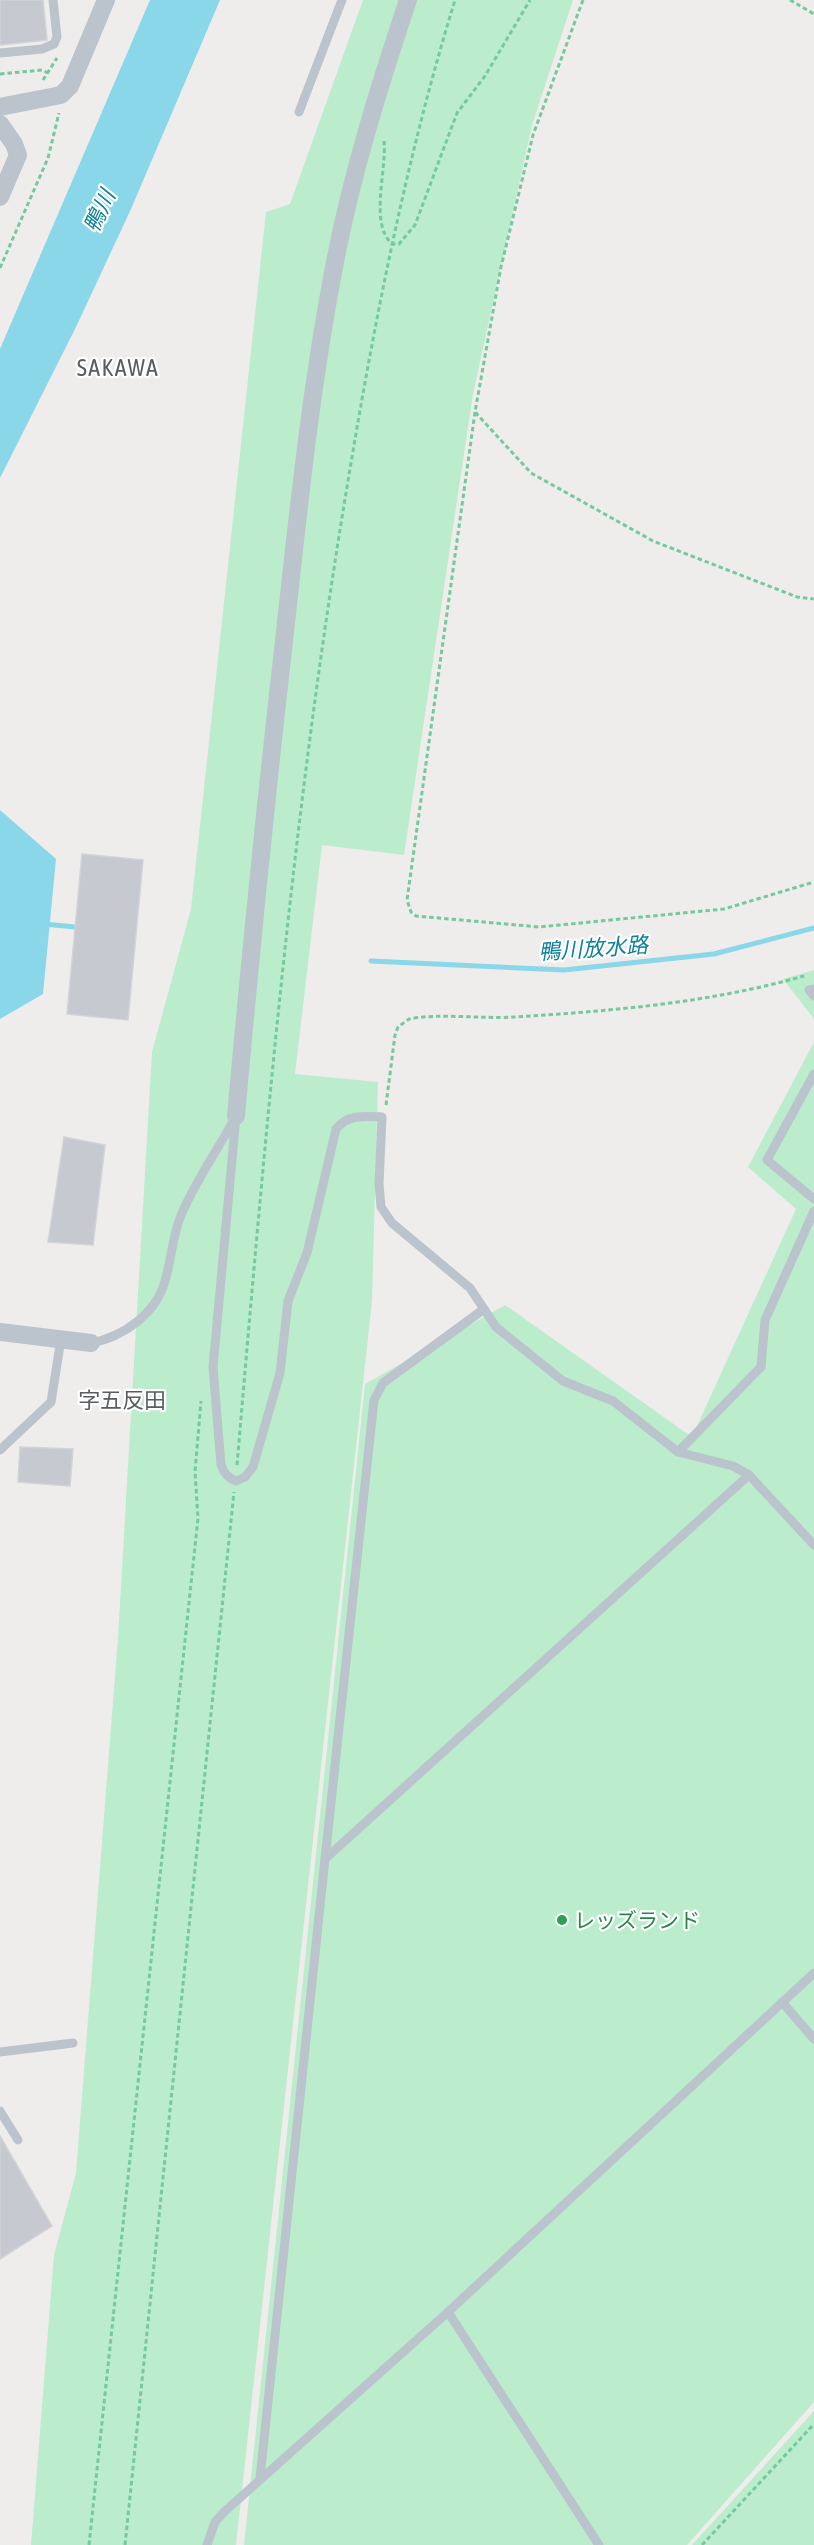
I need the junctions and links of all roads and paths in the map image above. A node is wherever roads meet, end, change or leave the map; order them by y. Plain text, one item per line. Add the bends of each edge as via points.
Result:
1 (53, 0) edge
2 (106, 0) edge
3 (342, 0) edge
4 (408, 0) edge
5 (455, 0) edge
6 (530, 0) edge
7 (583, 0) edge
8 (790, 0) edge
9 (814, 14) edge
10 (0, 53) edge
11 (48, 73) dead end
12 (0, 74) edge
13 (61, 95) junction
14 (0, 107) edge
15 (299, 112) dead end
16 (0, 124) edge
17 (383, 137) dead end
18 (0, 197) edge
19 (392, 244) junction
20 (0, 268) edge
21 (475, 412) junction
22 (814, 599) edge
23 (814, 882) edge
24 (814, 973) edge
25 (814, 989) edge
26 (814, 996) edge
27 (814, 1074) edge
28 (236, 1116) junction
29 (382, 1117) junction
30 (814, 1199) edge
31 (814, 1210) edge
32 (484, 1309) junction
33 (0, 1332) edge
34 (61, 1339) junction
35 (91, 1343) joint
36 (213, 1367) junction
37 (0, 1450) edge
38 (678, 1452) junction
39 (749, 1475) junction
40 (236, 1481) junction
41 (814, 1545) edge
42 (325, 1858) junction
43 (814, 1972) edge
44 (782, 2002) junction
45 (814, 2039) edge
46 (73, 2043) dead end
47 (0, 2052) edge
48 (0, 2111) edge
49 (18, 2140) dead end
50 (448, 2312) junction
51 (814, 2424) edge
52 (260, 2478) junction
53 (89, 2545) edge
54 (125, 2545) edge
55 (207, 2545) edge
56 (599, 2545) edge
57 (702, 2545) edge

1 - 10 lane via 57,37 54,44
2 - 13 street via 70,86
3 - 15 lane
4 - 28 street via 359,158 316,374 281,666
5 - 19 path via 431,78
6 - 19 path via 485,76 457,113 411,233 399,244
7 - 21 path via 532,135 501,267
8 - 9 path
11 - 12 path via 42,70
13 - 14 street
13 - 20 path via 48,158
16 - 18 street via 18,155
17 - 19 path via 380,220 384,237
19 - 40 path via 349,477 303,782 282,955
21 - 22 path via 531,473 653,541 797,597
21 - 23 path via 407,900 411,912 416,916 539,927 724,909
24 - 29 path via 733,993 607,1012 409,1019 395,1035
25 - 26 lane via 809,990
27 - 30 lane via 767,1160
28 - 35 lane via 183,1210 160,1294 137,1322 122,1333
28 - 36 lane
29 - 32 lane via 381,1207 393,1223 470,1288
29 - 40 lane via 353,1118 342,1121 336,1129 307,1253 288,1301 280,1373 267,1422 253,1467
31 - 38 lane via 765,1320 761,1367
32 - 38 lane via 496,1327 563,1382 613,1401
32 - 42 lane via 383,1383 374,1400
33 - 34 street
34 - 35 street
34 - 37 lane via 51,1402
36 - 40 lane via 221,1465 225,1475
36 - 53 path via 202,1392 195,1472 198,1518
38 - 39 lane via 733,1466
39 - 41 lane
39 - 42 lane
40 - 54 path
42 - 52 lane
43 - 44 lane
44 - 45 lane
44 - 50 lane
46 - 47 lane
48 - 49 lane
50 - 52 lane
50 - 56 lane
51 - 57 path
52 - 55 lane via 215,2522

